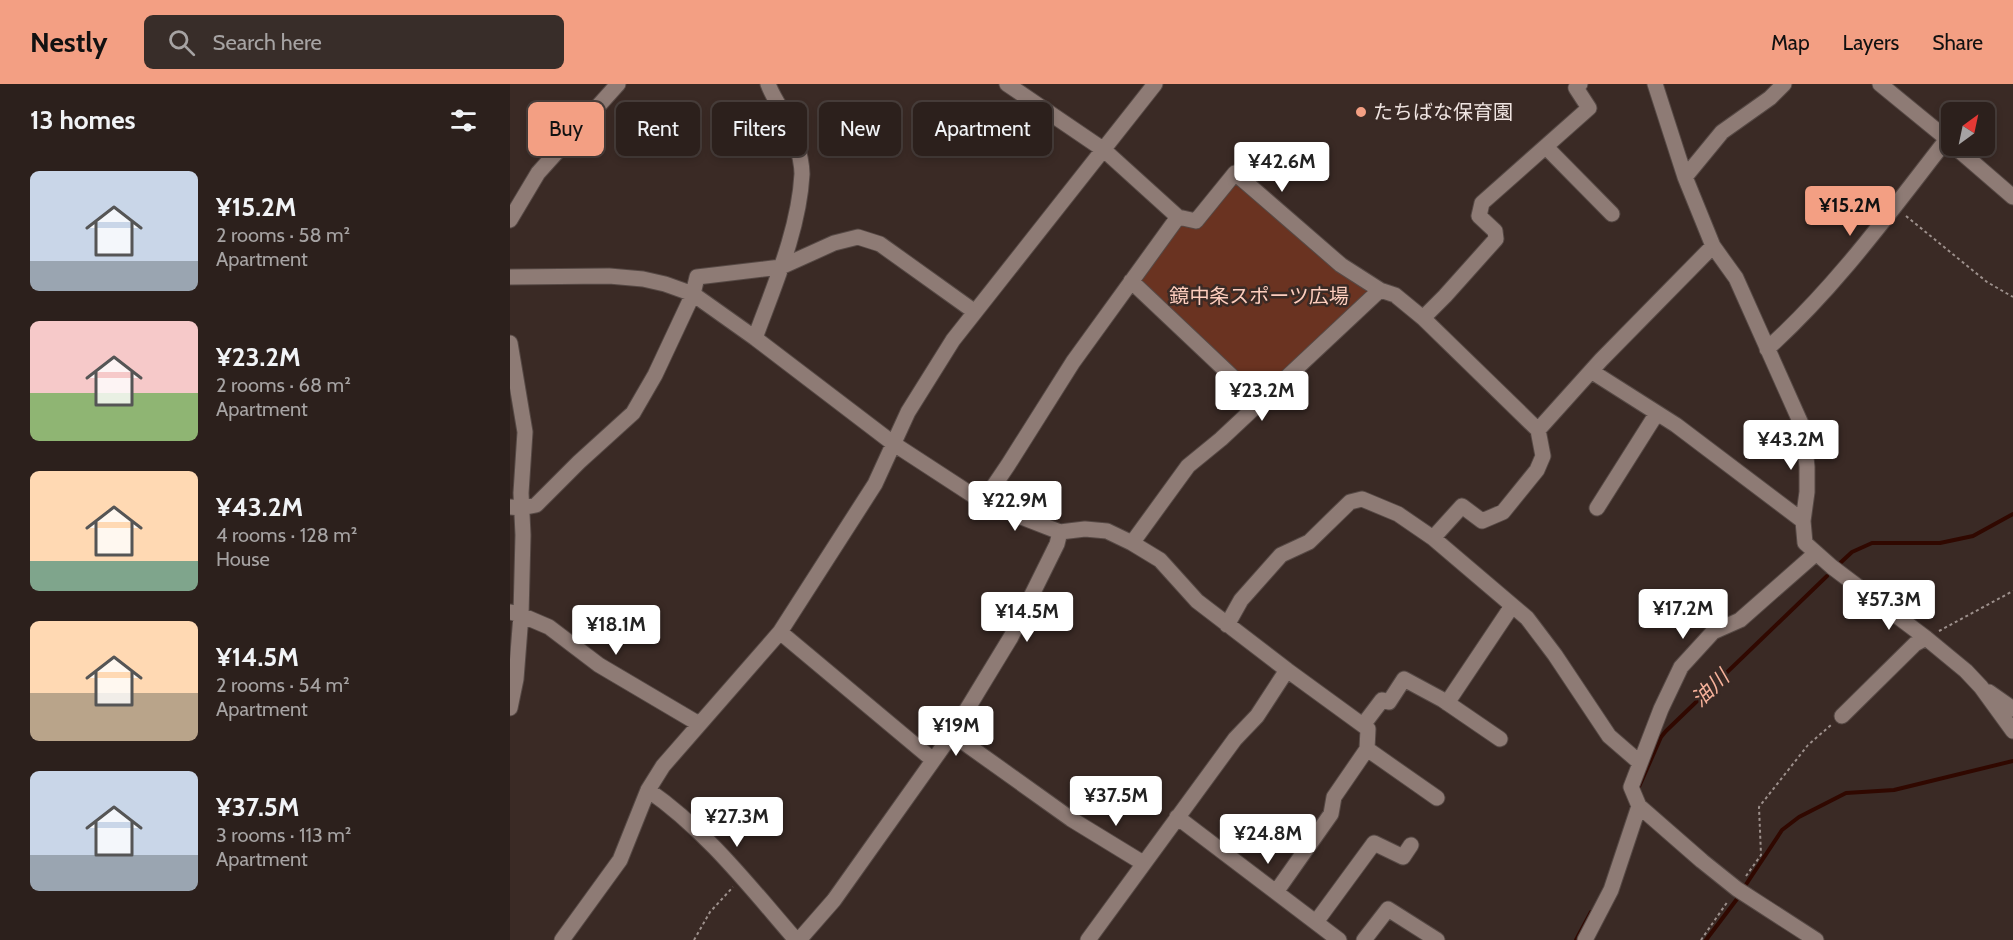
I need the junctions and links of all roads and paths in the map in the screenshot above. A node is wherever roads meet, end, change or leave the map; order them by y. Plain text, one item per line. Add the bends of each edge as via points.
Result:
1 (618, 84) edge
2 (768, 84) edge
3 (1007, 84) edge
4 (1155, 84) edge
5 (1580, 84) edge
6 (1655, 84) edge
7 (1784, 84) edge
8 (1880, 84) edge
9 (1941, 135) edge
10 (1545, 147) junction
11 (1104, 150) junction
12 (1941, 154) edge
13 (1966, 156) edge
14 (1685, 177) junction
15 (2013, 197) edge
16 (1895, 207) junction
17 (1612, 214) dead end
18 (1178, 217) junction
19 (510, 220) edge
20 (1713, 246) junction
21 (781, 267) junction
22 (511, 273) edge
23 (1131, 281) junction
24 (1380, 290) junction
25 (693, 294) junction
26 (2013, 297) edge
27 (975, 312) junction
28 (1423, 318) junction
29 (755, 338) junction
30 (510, 343) edge
31 (1767, 349) junction
32 (1591, 371) junction
33 (1259, 402) junction
34 (1657, 413) junction
35 (1538, 430) junction
36 (894, 444) junction
37 (983, 502) junction
38 (516, 508) edge
39 (1597, 508) dead end
40 (1803, 520) junction
41 (1060, 532) junction
42 (1433, 538) junction
43 (1132, 543) junction
44 (1815, 554) junction
45 (2013, 591) edge
46 (1512, 606) junction
47 (516, 614) edge
48 (1227, 626) junction
49 (780, 632) junction
50 (1926, 638) junction
51 (1287, 670) junction
52 (1981, 687) junction
53 (1447, 703) junction
54 (510, 708) edge
55 (2013, 709) edge
56 (1842, 716) joint
57 (699, 724) junction
58 (1363, 725) junction
59 (2013, 731) edge
60 (952, 734) junction
61 (1500, 739) dead end
62 (1367, 749) junction
63 (933, 760) junction
64 (1639, 762) junction
65 (648, 789) junction
66 (1437, 798) dead end
67 (1639, 806) junction
68 (1177, 817) junction
69 (1412, 845) dead end
70 (1143, 863) junction
71 (742, 878) junction
72 (1737, 889) junction
73 (1276, 892) junction
74 (1316, 922) junction
75 (562, 940) edge
76 (694, 940) edge
77 (798, 940) edge
78 (1088, 940) edge
79 (1339, 940) edge
80 (1364, 940) edge
81 (1437, 940) edge
82 (1585, 940) edge
83 (1701, 940) edge
84 (1816, 940) edge

1 - 19 street via 538,173
2 - 21 street via 795,135 802,172 795,220
3 - 11 street
4 - 11 street
5 - 10 street via 1576,88 1589,108
6 - 14 street
7 - 14 street via 1722,132
8 - 9 street
10 - 17 street
10 - 28 street via 1482,203 1479,216 1495,231 1496,239
11 - 18 street
11 - 27 street
12 - 16 street
13 - 15 street
14 - 20 street
16 - 26 path via 1988,282
16 - 31 street via 1798,321
18 - 23 street
18 - 24 street via 1196,221 1235,173 1341,266
20 - 31 street via 1736,278
20 - 32 street
21 - 25 street via 697,277
21 - 27 street via 834,243 858,237 880,244
21 - 29 street
22 - 25 street via 643,279
23 - 33 street
23 - 37 street via 1073,362
24 - 28 street via 1395,295
24 - 33 street
25 - 29 street
25 - 38 street via 633,413 536,505
27 - 36 street via 953,339 908,412
28 - 35 street
29 - 36 street
30 - 38 street via 525,432
31 - 40 street via 1803,428 1807,467
32 - 34 street
32 - 35 street
33 - 43 street via 1188,466
34 - 39 street
34 - 40 street
35 - 42 street via 1543,456 1538,470 1503,512 1482,521 1462,506
36 - 37 street
36 - 49 street via 875,484
37 - 41 street
38 - 47 street via 523,535
40 - 44 street via 1805,543
41 - 43 street via 1107,531
41 - 60 street via 1011,637
42 - 46 street
42 - 48 street via 1398,514 1362,499 1350,502 1309,542 1281,555 1241,600
43 - 48 street via 1160,560 1197,601
44 - 50 street
44 - 64 street via 1740,620 1713,632 1681,667
45 - 50 path
46 - 53 street
46 - 64 street via 1527,618 1555,655 1609,736
47 - 54 street via 516,679
47 - 57 street via 549,627 598,665
48 - 51 street
49 - 57 street
49 - 63 street
50 - 52 street
50 - 56 street via 1915,644
51 - 58 street
51 - 68 street via 1257,716
52 - 55 street
52 - 59 street
53 - 58 street via 1404,679 1389,702 1382,700
53 - 61 street
56 - 72 path via 1809,745 1759,807 1761,855
57 - 65 street
58 - 62 street via 1368,729
60 - 63 street
60 - 70 street via 1071,819
62 - 66 street
62 - 73 street via 1334,797 1331,814
63 - 77 street via 834,900
64 - 67 street via 1631,787
65 - 71 street via 705,836
65 - 75 street via 620,860
67 - 72 street
67 - 82 street via 1611,890
68 - 70 street
68 - 73 street
69 - 74 street via 1403,857 1374,843
70 - 78 street
71 - 76 path via 710,912
71 - 77 street
72 - 83 path
72 - 84 street
73 - 74 street
74 - 79 street
80 - 81 street via 1388,909

